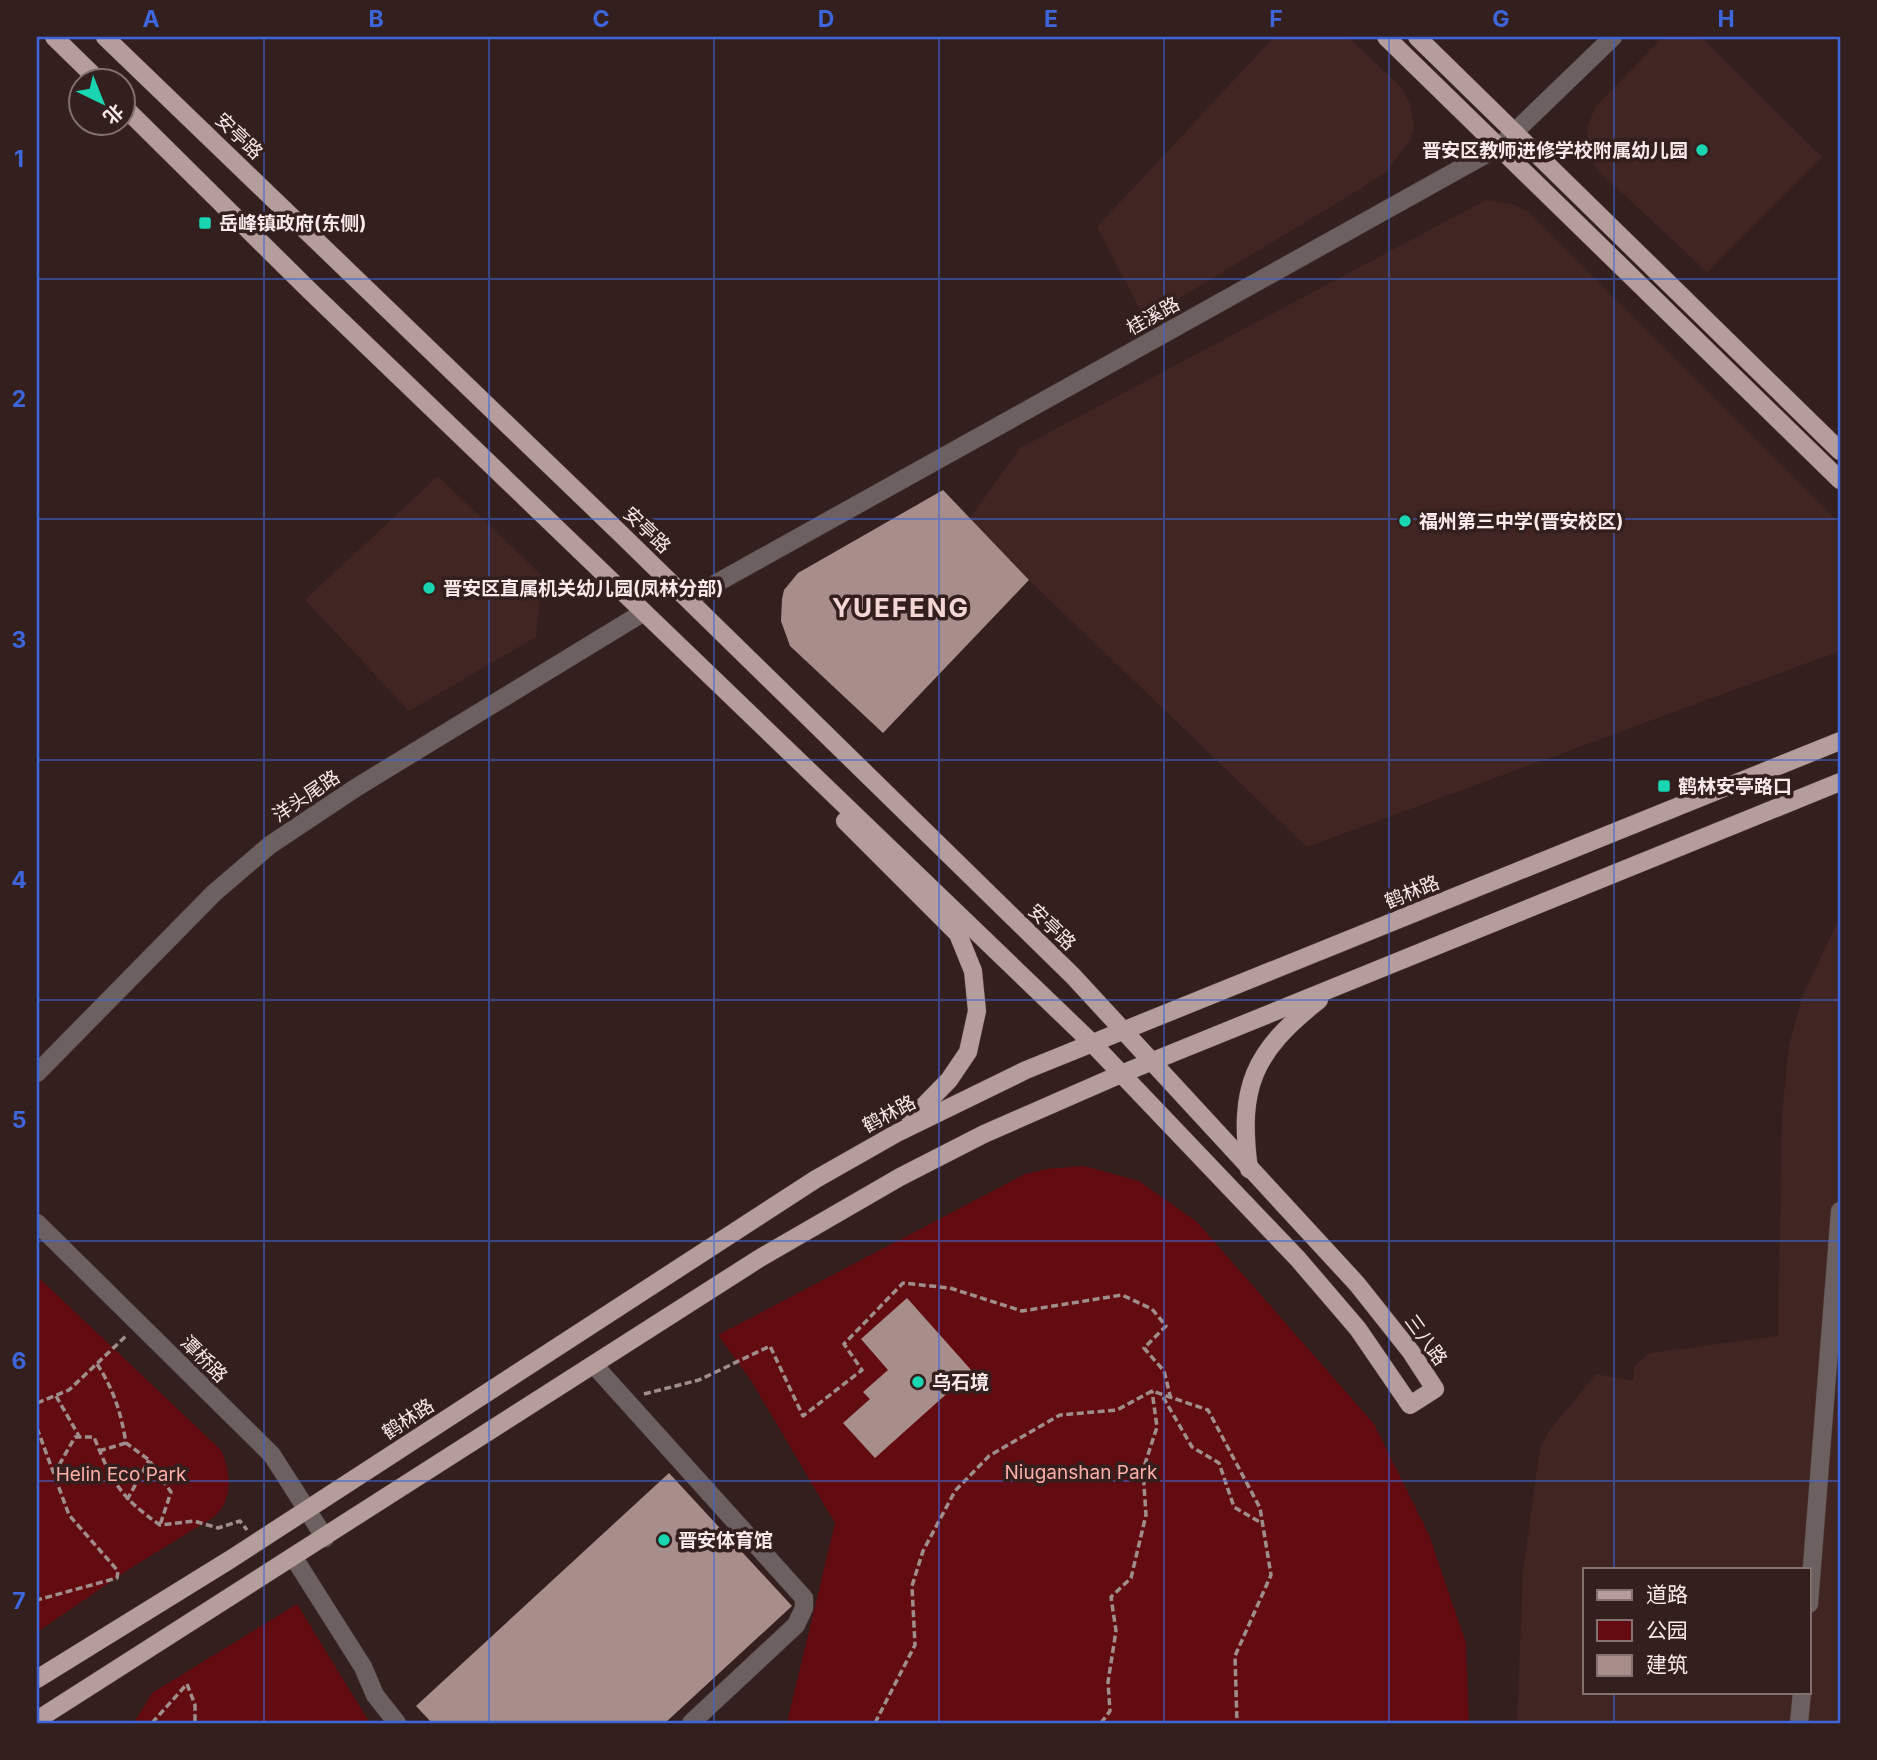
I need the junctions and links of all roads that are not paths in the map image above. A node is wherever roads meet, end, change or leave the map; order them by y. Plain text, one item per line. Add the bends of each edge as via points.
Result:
1 (54, 37) edge
2 (105, 37) edge
3 (1386, 37) edge
4 (1417, 37) edge
5 (1613, 37) edge
6 (84, 66) edge
7 (136, 119) edge
8 (1516, 134) junction
9 (1499, 147) junction
10 (1840, 451) edge
11 (1840, 480) edge
12 (688, 599) junction
13 (644, 612) junction
14 (1840, 741) edge
15 (1840, 782) edge
16 (829, 790) junction
17 (1335, 988) junction
18 (1123, 1031) junction
19 (1092, 1043) junction
20 (1150, 1062) junction
21 (37, 1073) edge
22 (1121, 1074) junction
23 (897, 1133) junction
24 (1249, 1169) junction
25 (1840, 1211) edge
26 (37, 1223) edge
27 (594, 1365) junction
28 (306, 1510) junction
29 (326, 1538) junction
30 (294, 1558) junction
31 (1811, 1579) edge
32 (37, 1679) edge
33 (1802, 1694) edge
34 (37, 1720) edge
35 (397, 1723) edge
36 (691, 1723) edge
37 (1799, 1723) edge

1 - 6 main road
2 - 12 main road, 安亭路
3 - 9 main road
4 - 8 main road
5 - 8 street, 桂溪路
7 - 13 main road
8 - 9 street, 桂溪路
8 - 10 main road
9 - 11 main road
9 - 12 street, 桂溪路
12 - 18 main road, 安亭路 via 1073,976
13 - 16 main road
13 - 21 street, 洋头尾路 via 357,787 271,845 214,893
14 - 18 main road, 鹤林路
15 - 17 main road
16 - 19 main road
16 - 23 main road via 846,821 958,934 976,985 977,1010 968,1052 937,1094
17 - 20 main road
17 - 24 main road via 1301,1015 1258,1064 1244,1119
18 - 19 main road, 鹤林路
18 - 20 main road, 安亭路
19 - 22 main road
19 - 23 main road, 鹤林路
20 - 22 main road
20 - 24 main road, 三八路
22 - 24 main road, 三八路 via 1298,1259 1358,1329 1410,1405 1435,1389 1357,1284
22 - 27 main road via 1004,1124 900,1177 760,1258
23 - 28 main road, 鹤林路 via 816,1179
25 - 31 street
26 - 28 street, 潭桥路 via 272,1455
27 - 29 main road
27 - 36 street via 804,1598 796,1625
28 - 29 street, 潭桥路
28 - 32 main road, 鹤林路
29 - 30 main road
30 - 34 main road
30 - 35 street via 363,1667 375,1695
33 - 37 street

